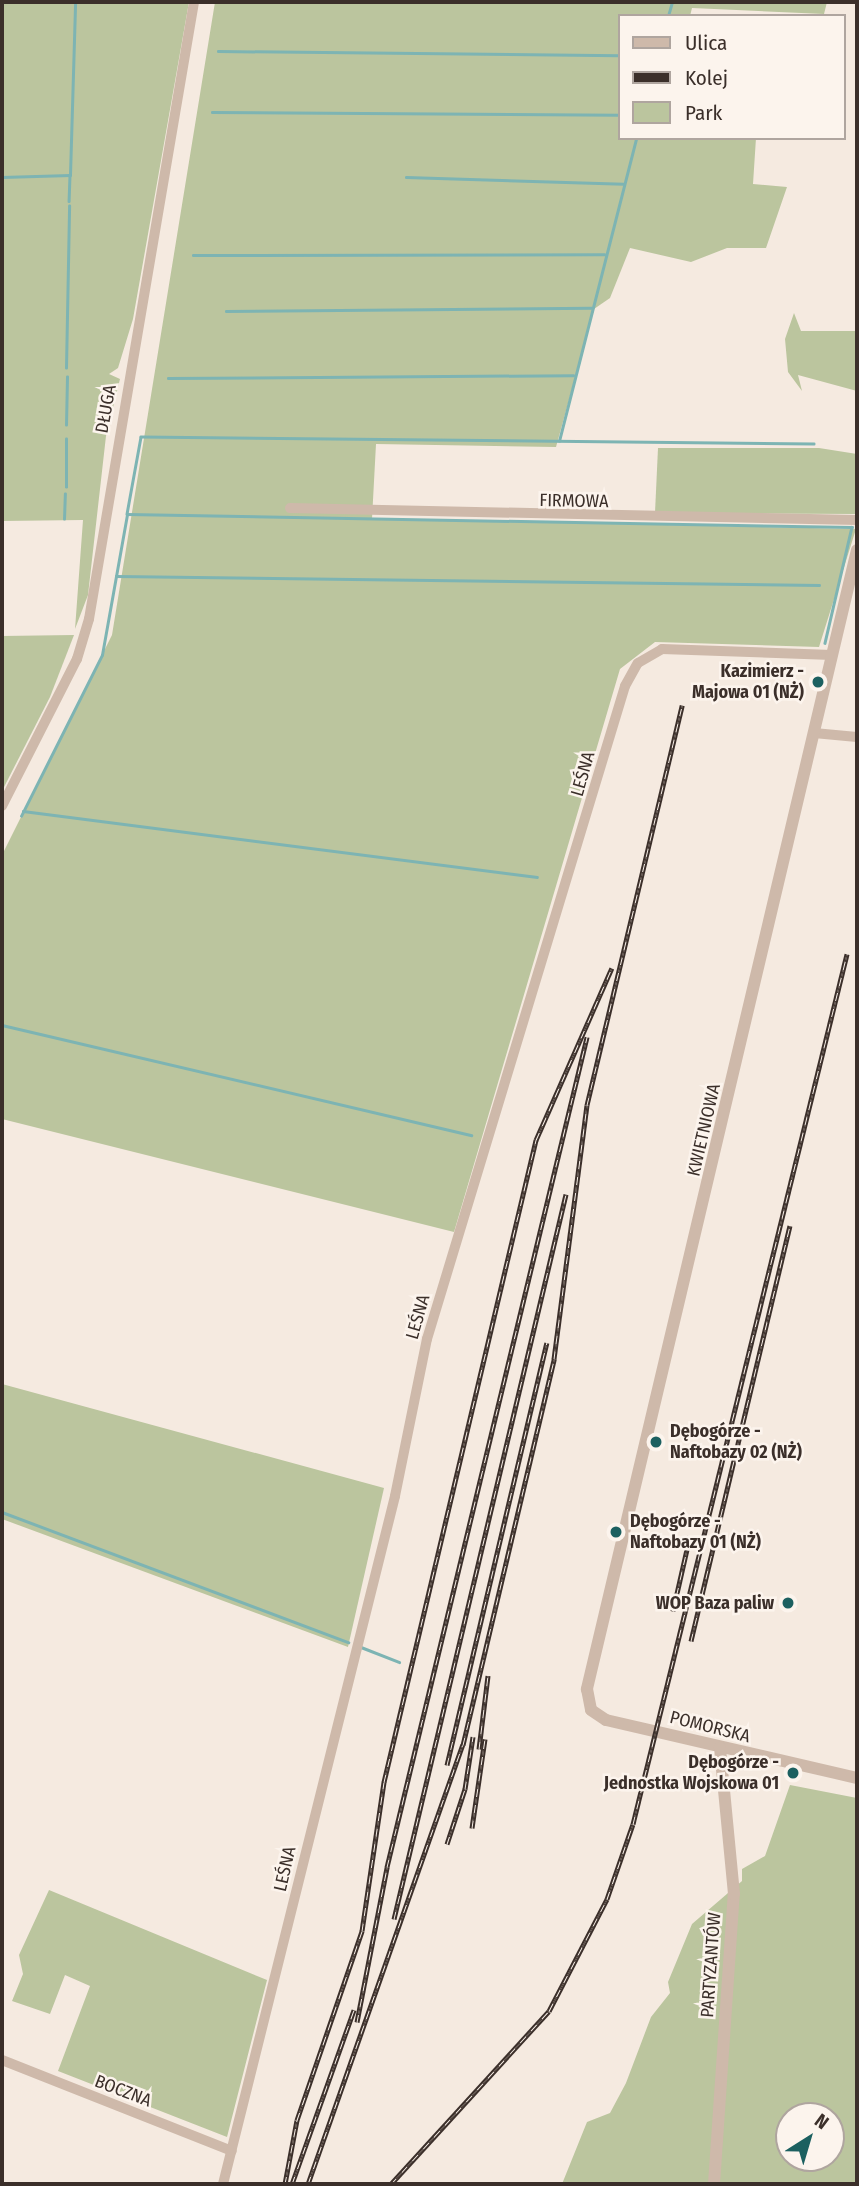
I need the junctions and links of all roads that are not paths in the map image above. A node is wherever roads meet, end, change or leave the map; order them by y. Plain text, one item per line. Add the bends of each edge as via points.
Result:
1 (194, 2) edge
2 (290, 508) dead end
3 (857, 520) edge
4 (857, 550) edge
5 (832, 655) junction
6 (814, 733) junction
7 (857, 737) edge
8 (2, 806) edge
9 (596, 1714) joint
10 (720, 1748) junction
11 (857, 1778) edge
12 (2, 2060) edge
13 (232, 2151) junction
14 (223, 2184) edge
15 (714, 2184) edge

1 - 8 street, DŁUGA via 89,619 77,659
2 - 3 street, FIRMOWA
4 - 5 street, KWIETNIOWA
5 - 6 street, KWIETNIOWA
5 - 13 street, LEŚNA via 672,648 638,663 625,686 427,1339 395,1496
6 - 7 street
6 - 9 street, KWIETNIOWA via 588,1678 589,1704
9 - 10 street, POMORSKA
10 - 11 street, POMORSKA
10 - 15 street, PARTYZANTÓW via 734,1894
12 - 13 street, BOCZNA
13 - 14 street, LEŚNA

